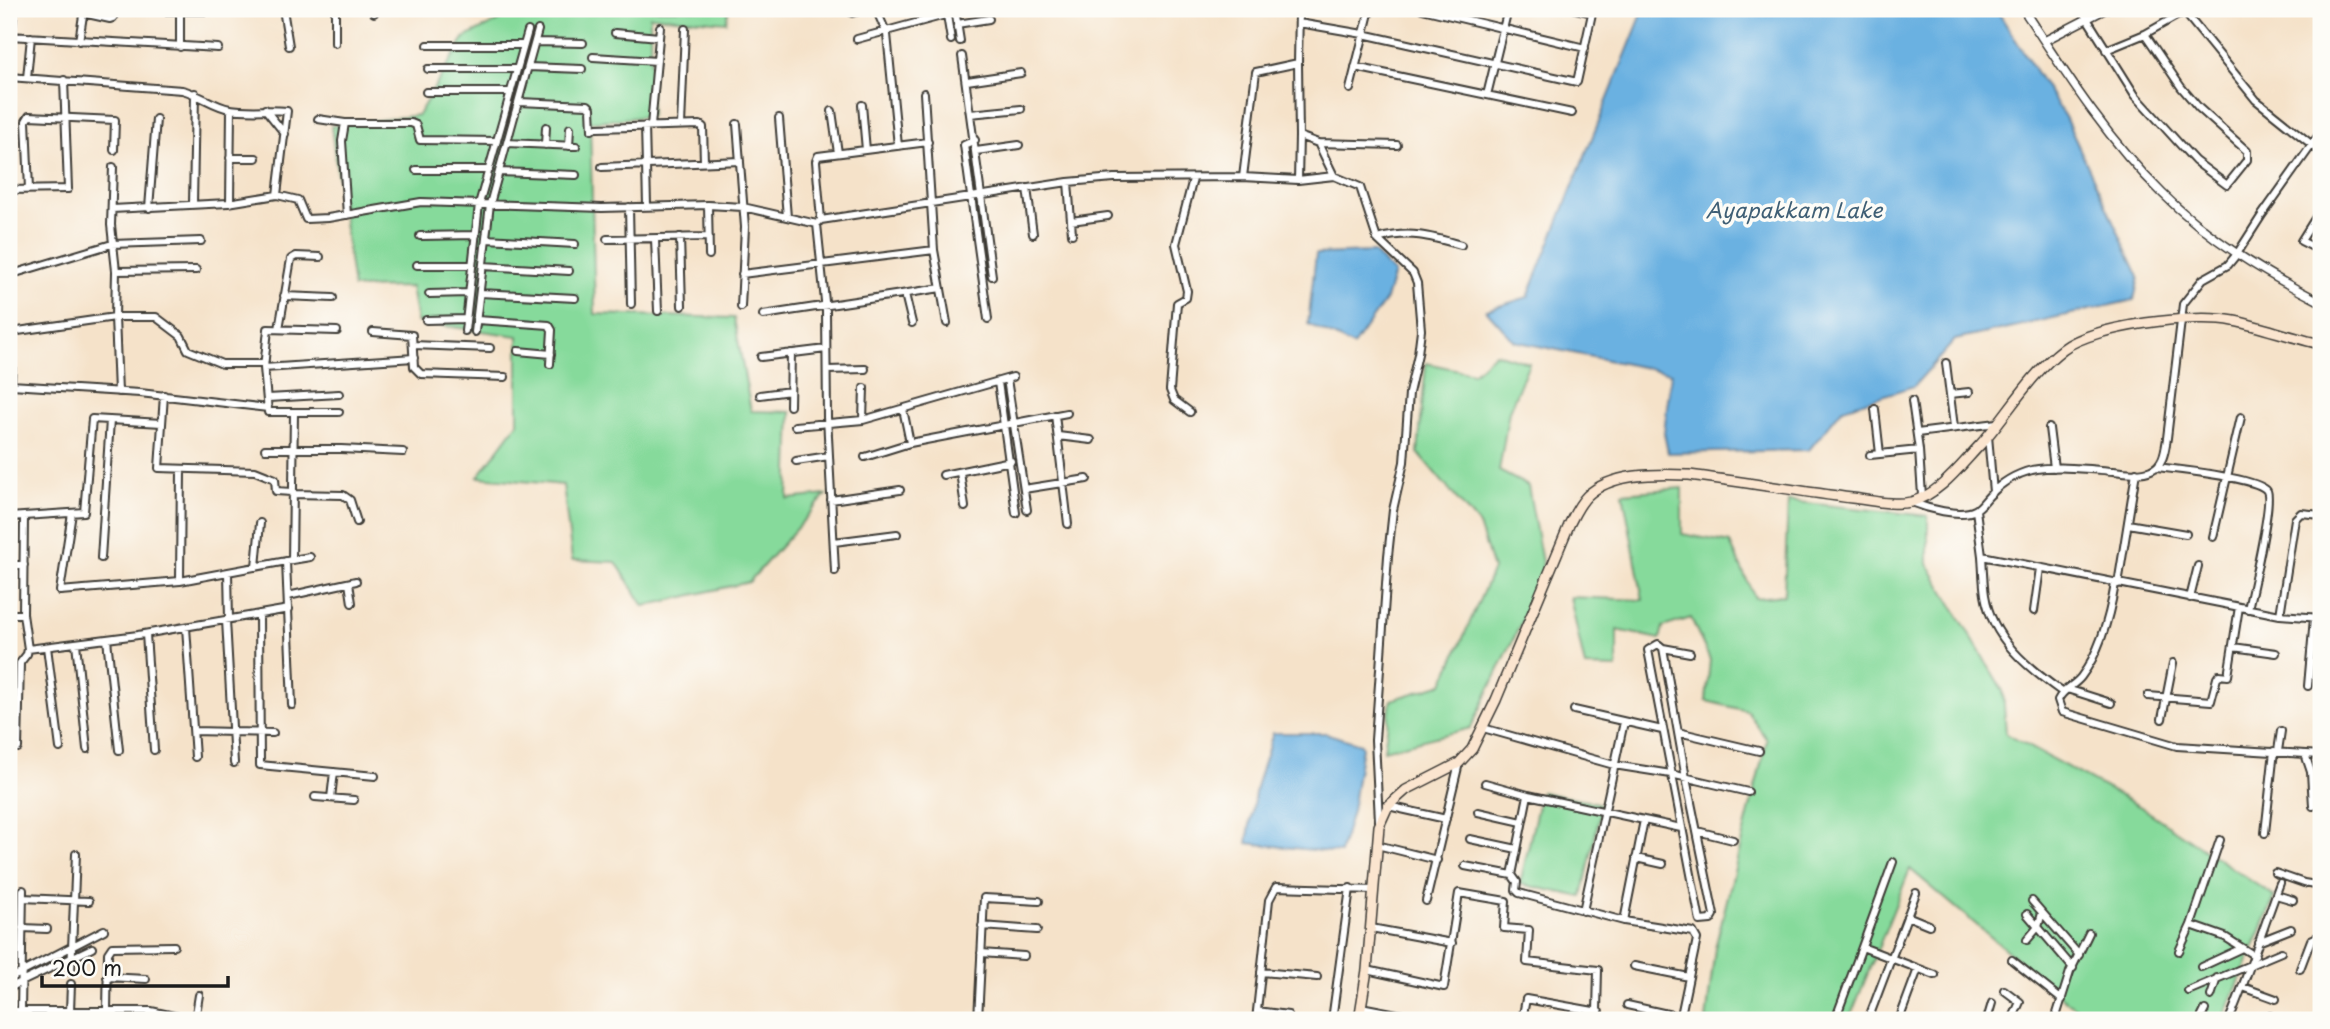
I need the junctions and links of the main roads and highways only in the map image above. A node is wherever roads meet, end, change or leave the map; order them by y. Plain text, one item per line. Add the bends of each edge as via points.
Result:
1 (2321, 344) edge
2 (1359, 1020) edge

1 - 2 main road via 2207,319 2099,333 2064,349 2026,386 1989,436 1942,486 1911,502 1689,475 1626,478 1589,494 1569,525 1472,749 1460,763 1406,790 1388,806 1379,826

